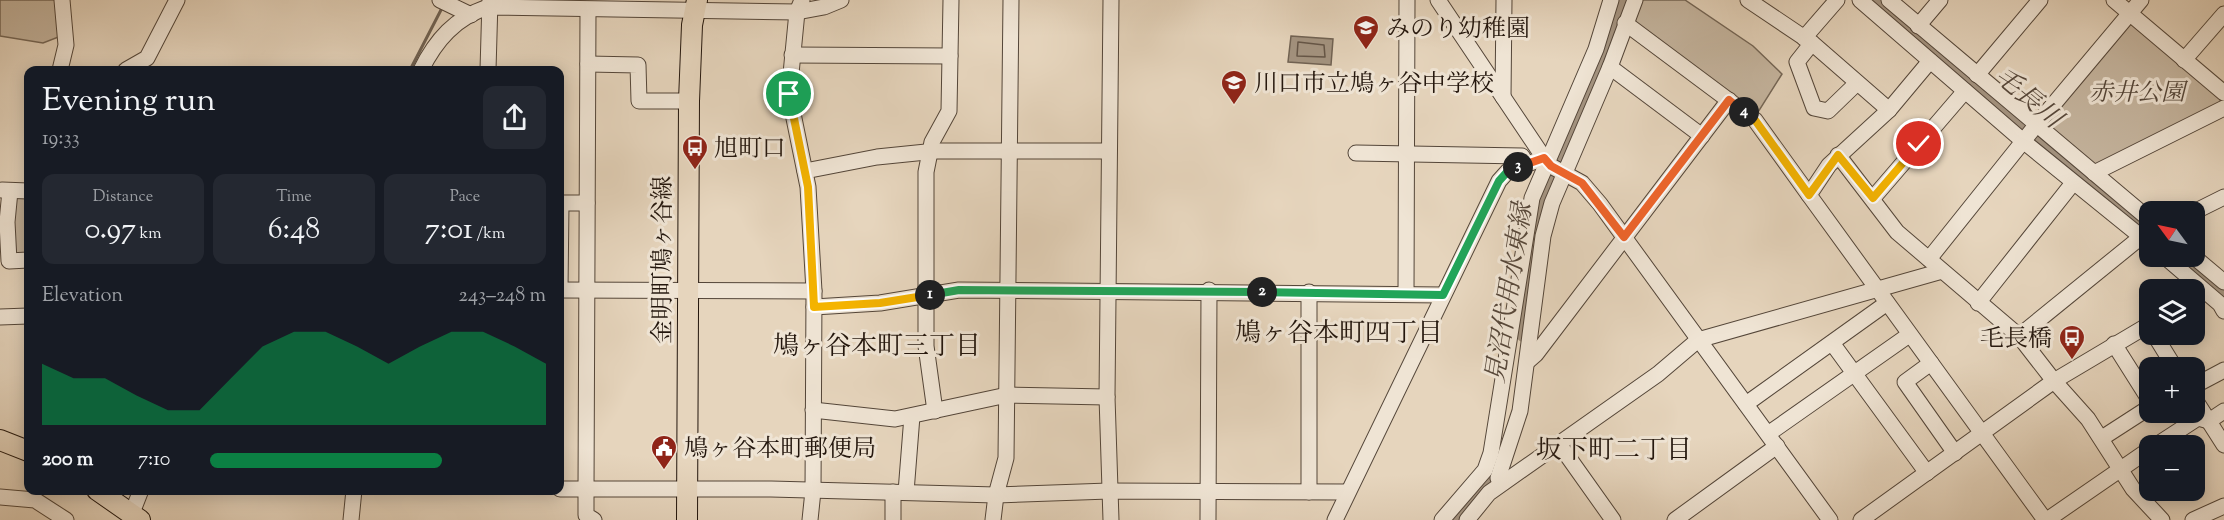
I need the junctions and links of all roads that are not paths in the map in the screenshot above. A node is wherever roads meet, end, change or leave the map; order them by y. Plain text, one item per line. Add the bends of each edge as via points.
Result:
1 (62, 0) edge
2 (177, 0) edge
3 (440, 0) edge
4 (841, 0) edge
5 (951, 0) edge
6 (1011, 0) edge
7 (1111, 0) edge
8 (1407, 0) edge
9 (1438, 0) edge
10 (1504, 0) edge
11 (1611, 0) edge
12 (1635, 0) edge
13 (1748, 0) edge
14 (1837, 0) edge
15 (1860, 0) edge
16 (1889, 0) edge
17 (1940, 0) edge
18 (2040, 0) edge
19 (2114, 0) edge
20 (2141, 0) edge
21 (489, 4) edge
22 (695, 5) edge
23 (799, 6) edge
24 (586, 7) edge
25 (2130, 14) junction
26 (2224, 14) edge
27 (471, 15) junction
28 (1625, 22) junction
29 (1918, 26) junction
30 (1808, 40) junction
31 (792, 55) junction
32 (950, 56) junction
33 (2184, 60) junction
34 (1930, 61) junction
35 (588, 64) junction
36 (61, 66) edge
37 (133, 66) edge
38 (423, 66) edge
39 (488, 66) edge
40 (1610, 68) junction
41 (1977, 75) junction
42 (1857, 83) junction
43 (1965, 91) junction
44 (2224, 93) edge
45 (1503, 98) junction
46 (1729, 100) junction
47 (689, 101) junction
48 (2224, 108) edge
49 (1889, 110) junction
50 (2037, 124) junction
51 (1702, 136) junction
52 (2023, 141) junction
53 (1009, 150) junction
54 (1108, 151) junction
55 (930, 152) junction
56 (1356, 153) dead end
57 (1407, 154) junction
58 (1838, 155) junction
59 (1547, 162) junction
60 (1526, 163) junction
61 (805, 171) junction
62 (2094, 173) junction
63 (1566, 174) junction
64 (2073, 183) junction
65 (5, 191) edge
66 (24, 191) edge
67 (1809, 195) junction
68 (2224, 197) edge
69 (1873, 198) junction
70 (564, 203) edge
71 (587, 203) junction
72 (2205, 206) edge
73 (2139, 211) edge
74 (2139, 236) edge
75 (1624, 237) junction
76 (2139, 246) edge
77 (1929, 259) junction
78 (24, 260) edge
79 (2181, 267) edge
80 (2201, 267) edge
81 (1942, 271) junction
82 (1877, 288) junction
83 (564, 290) edge
84 (586, 290) junction
85 (1006, 290) junction
86 (1108, 290) junction
87 (2218, 290) edge
88 (687, 291) junction
89 (814, 291) junction
90 (1209, 291) junction
91 (1309, 292) junction
92 (1406, 294) junction
93 (1443, 295) junction
94 (926, 296) junction
95 (1887, 303) junction
96 (1978, 303) junction
97 (814, 307) junction
98 (2224, 311) edge
99 (24, 316) edge
100 (0, 317) edge
101 (2139, 332) edge
102 (1909, 335) junction
103 (2019, 336) junction
104 (1698, 340) junction
105 (1832, 344) junction
106 (2114, 344) junction
107 (1528, 361) junction
108 (1931, 363) junction
109 (2224, 370) edge
110 (1854, 374) junction
111 (2054, 381) junction
112 (2205, 381) edge
113 (2139, 384) edge
114 (1006, 395) junction
115 (1107, 398) junction
116 (1746, 404) junction
117 (813, 410) junction
118 (935, 411) junction
119 (2224, 411) edge
120 (2139, 413) edge
121 (2205, 415) edge
122 (912, 416) junction
123 (2209, 421) junction
124 (1983, 434) junction
125 (2172, 435) edge
126 (2102, 438) junction
127 (0, 440) edge
128 (1772, 440) junction
129 (1559, 444) junction
130 (2224, 445) edge
131 (24, 449) edge
132 (1954, 453) junction
133 (2139, 456) edge
134 (2121, 467) junction
135 (1927, 473) junction
136 (1496, 478) junction
137 (564, 489) edge
138 (586, 490) junction
139 (685, 491) junction
140 (813, 491) junction
141 (1108, 491) junction
142 (1209, 491) junction
143 (899, 492) junction
144 (1309, 492) junction
145 (1348, 492) junction
146 (104, 495) edge
147 (140, 495) edge
148 (354, 495) edge
149 (996, 495) junction
150 (0, 497) edge
151 (2224, 506) edge
152 (136, 517) edge
153 (66, 520) edge
154 (351, 520) edge
155 (594, 520) edge
156 (687, 520) edge
157 (810, 520) edge
158 (893, 520) edge
159 (993, 520) edge
160 (1111, 520) edge
161 (1208, 520) edge
162 (1335, 520) edge
163 (1442, 520) edge
164 (1467, 520) edge
165 (1613, 520) edge
166 (1675, 520) edge
167 (1830, 520) edge
168 (1861, 520) edge
169 (2046, 520) edge
170 (2162, 520) edge
171 (2193, 520) edge

1 - 36 street via 66,45
2 - 37 street via 147,58
3 - 27 street
4 - 23 street via 824,7
5 - 32 street
6 - 53 street
7 - 54 street
8 - 57 street
9 - 45 street
10 - 45 street
11 - 59 street via 1596,49
12 - 28 street
13 - 30 street
14 - 30 street
15 - 34 street
16 - 29 street
17 - 29 street
18 - 41 street
19 - 25 street
20 - 25 street
21 - 24 street
21 - 27 street
21 - 39 street
22 - 23 street
22 - 24 street
22 - 47 main road, 金明町鳩ヶ谷線
23 - 31 street
24 - 35 street
25 - 33 street
25 - 50 street
26 - 33 street
27 - 38 street via 444,33
28 - 40 street
28 - 46 street
29 - 41 street
30 - 42 street
30 - 42 street via 1797,62 1814,108 1828,111
31 - 32 street
31 - 61 street via 789,94
32 - 55 street via 949,111
33 - 44 street
34 - 43 street
34 - 49 street
35 - 47 street via 638,65 639,101
35 - 71 street
40 - 51 street
40 - 63 street
41 - 50 street
42 - 49 street
43 - 52 street
43 - 69 street
45 - 59 street
46 - 51 street
46 - 67 street via 1755,120
47 - 88 main road, 金明町鳩ヶ谷線
48 - 62 street
49 - 58 street
50 - 52 street
50 - 62 street
51 - 75 street
52 - 64 street
52 - 77 street
53 - 54 street
53 - 55 street
53 - 85 street
54 - 86 street
55 - 61 street via 877,157
55 - 94 street via 926,172
56 - 57 street
57 - 60 street via 1522,156
57 - 92 street
58 - 67 street
58 - 69 street
59 - 60 street
59 - 63 street
59 - 136 street via 1532,198 1525,231 1491,453
60 - 93 street via 1508,171 1499,181
61 - 89 street
62 - 73 street
63 - 75 street via 1582,183
63 - 107 street via 1552,203 1543,236
64 - 74 street
64 - 96 street
65 - 66 street
65 - 78 street via 9,261
67 - 82 street
68 - 72 street
69 - 77 street via 1897,232
70 - 71 street
71 - 84 street
75 - 104 street
75 - 107 street
76 - 103 street
77 - 81 street
79 - 87 street
80 - 87 street
81 - 82 street
81 - 96 street
82 - 95 street
82 - 104 street
83 - 84 street
84 - 88 street
84 - 138 street
85 - 86 street
85 - 94 street via 959,290
85 - 114 street
86 - 90 street
86 - 115 street
87 - 98 street
88 - 89 street
88 - 139 main road, 金明町鳩ヶ谷線
89 - 97 street
90 - 91 street
90 - 142 street
91 - 92 street
91 - 144 street
92 - 93 street
93 - 145 street
94 - 97 street
94 - 118 street via 926,346
95 - 102 street
95 - 105 street
96 - 103 street
97 - 117 street
99 - 100 street
101 - 106 street
102 - 108 street
102 - 110 street
103 - 111 street
104 - 116 street
104 - 129 street via 1658,374
105 - 110 street
105 - 116 street
106 - 111 street
106 - 113 street
107 - 136 street via 1517,428
108 - 124 street
108 - 132 street via 1905,382
109 - 112 street
110 - 128 street
110 - 135 street
111 - 124 street
111 - 126 street
114 - 115 street
114 - 118 street
114 - 149 street via 1006,458
115 - 141 street
116 - 128 street
117 - 122 street via 895,419
117 - 140 street
118 - 122 street
119 - 123 street
120 - 126 street
121 - 123 street
122 - 143 street
123 - 125 street via 2198,418
123 - 130 street
124 - 132 street
124 - 169 street
126 - 134 street
127 - 131 main road
128 - 166 street
128 - 167 street
129 - 136 street
129 - 165 street
132 - 135 street
133 - 134 street
134 - 169 street
134 - 170 street via 2133,489
135 - 168 street
136 - 163 street
136 - 164 street via 1490,494
137 - 138 street
138 - 139 street
138 - 155 street via 586,515
139 - 140 street
139 - 156 main road, 金明町鳩ヶ谷線
140 - 143 street
140 - 157 street
141 - 142 street
141 - 149 street
141 - 160 street
142 - 144 street
142 - 161 street
143 - 149 street
143 - 158 street
144 - 145 street
145 - 162 street
146 - 152 main road
147 - 152 street
148 - 154 street
149 - 159 street
150 - 153 street via 35,500
151 - 171 street

